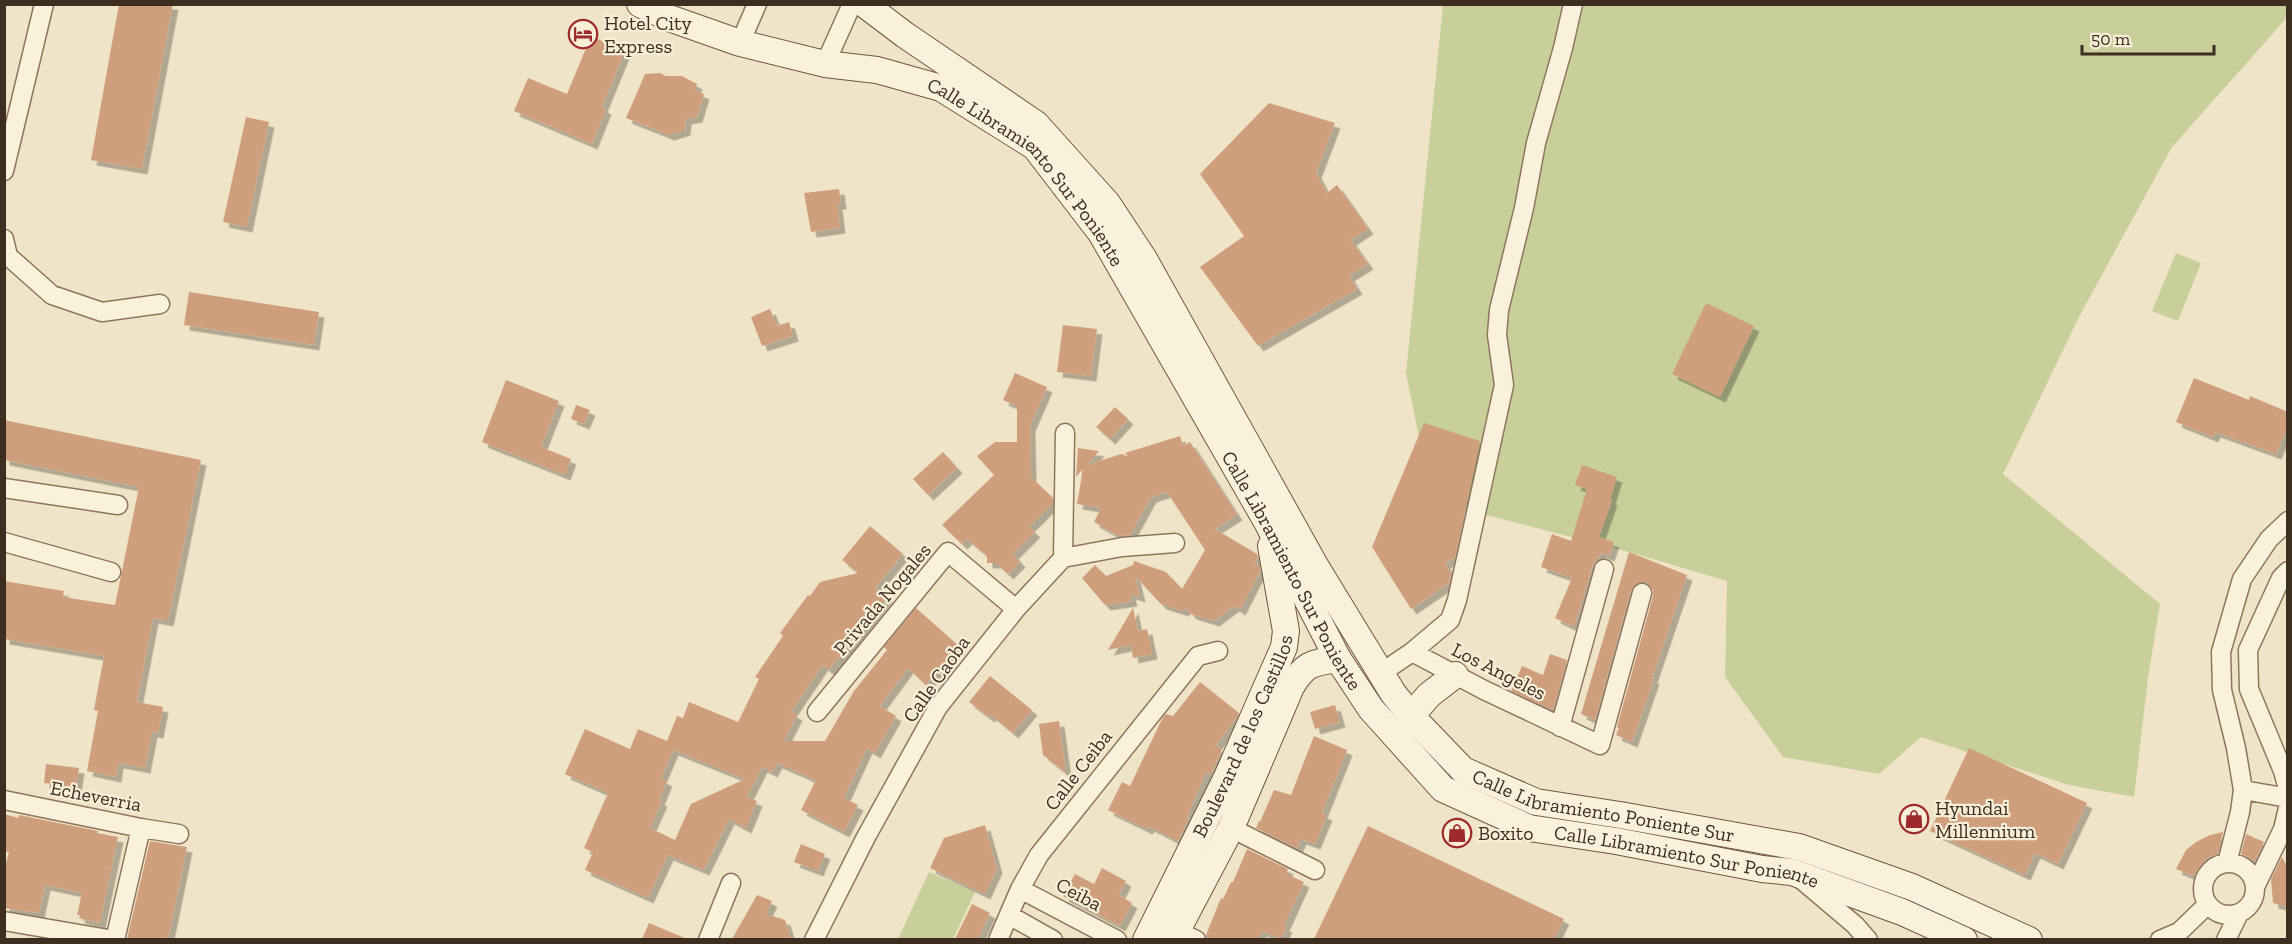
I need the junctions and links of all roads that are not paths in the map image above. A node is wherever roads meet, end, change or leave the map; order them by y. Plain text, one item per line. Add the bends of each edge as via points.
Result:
1 (44, 4) edge
2 (640, 4) edge
3 (757, 4) edge
4 (852, 4) edge
5 (864, 4) edge
6 (1573, 4) edge
7 (740, 43) junction
8 (825, 64) junction
9 (4, 171) edge
10 (4, 238) edge
11 (160, 304) dead end
12 (1065, 433) dead end
13 (4, 488) edge
14 (118, 505) dead end
15 (2288, 521) edge
16 (1266, 522) junction
17 (4, 542) edge
18 (1175, 543) dead end
19 (1063, 558) junction
20 (1604, 569) dead end
21 (2288, 571) edge
22 (111, 572) dead end
23 (1642, 593) dead end
24 (1016, 609) junction
25 (2248, 650) junction
26 (1218, 651) dead end
27 (1412, 652) junction
28 (2221, 652) junction
29 (1338, 659) junction
30 (1381, 673) junction
31 (1455, 675) junction
32 (2249, 689) junction
33 (2222, 690) junction
34 (817, 712) dead end
35 (1411, 716) junction
36 (1560, 727) junction
37 (2288, 789) edge
38 (2243, 790) junction
39 (2288, 798) edge
40 (4, 800) edge
41 (2288, 808) edge
42 (141, 828) junction
43 (1231, 828) junction
44 (179, 834) dead end
45 (2227, 863) junction
46 (1315, 870) dead end
47 (1792, 872) junction
48 (731, 883) dead end
49 (2255, 887) junction
50 (1020, 889) junction
51 (2208, 904) junction
52 (2239, 914) junction
53 (1009, 915) junction
54 (4, 921) edge
55 (1182, 937) edge
56 (115, 939) edge
57 (708, 939) edge
58 (814, 939) edge
59 (998, 939) edge
60 (1053, 939) edge
61 (1117, 939) edge
62 (1146, 939) edge
63 (1868, 939) edge
64 (1964, 939) edge
65 (2029, 939) edge
66 (2160, 939) edge
67 (2226, 939) edge

1 - 9 street
2 - 7 main road, Calle Libramiento Sur Poniente
3 - 7 street
4 - 8 street
5 - 30 main road, Calle Libramiento Poniente Sur via 1036,124 1107,203 1144,259 1316,567
6 - 27 street via 1536,143 1500,310 1497,335 1504,385 1457,600 1449,620
7 - 8 main road, Calle Libramiento Sur Poniente
8 - 16 main road, Calle Libramiento Sur Poniente via 877,70 941,88 1035,147 1101,233
10 - 11 street via 8,256 52,295 102,312
12 - 19 street
13 - 14 street
15 - 28 street via 2269,539 2242,579
16 - 29 main road, Calle Libramiento Sur Poniente
16 - 62 main road, Boulevard de los Castillos via 1286,631 1284,647 1227,777
17 - 22 street
18 - 19 street via 1122,547
19 - 24 street, Calle Caoba
20 - 36 street
21 - 25 street via 2281,578
23 - 36 street, Los Angeles via 1600,745
24 - 34 street, Privada Nogales via 948,552
24 - 58 street, Calle Caoba via 938,707
25 - 28 street
25 - 32 street
26 - 50 street, Calle Ceiba via 1198,656 1039,855
27 - 30 street
27 - 31 street, Los Angeles
28 - 33 street
29 - 43 main road, Boulevard de los Castillos via 1317,662 1300,671
29 - 47 main road, Calle Libramiento Sur Poniente via 1371,709 1443,789 1537,830
30 - 35 main road, Calle Libramiento Poniente Sur
31 - 35 main road via 1429,695
31 - 36 street, Los Angeles
32 - 33 street
32 - 37 street
33 - 38 street
35 - 65 main road, Calle Libramiento Poniente Sur via 1463,770 1536,802 1799,847 1912,887
38 - 39 street
38 - 45 street
40 - 42 street, Echeverria
41 - 49 street via 2283,829
42 - 44 street, Echeverria
42 - 56 street
43 - 46 street
43 - 55 main road, Boulevard de los Castillos
45 - 49 street via 2235,863 2249,872
45 - 51 street via 2207,875 2203,890
47 - 63 street
47 - 64 main road, Calle Libramiento Sur Poniente
48 - 57 street
49 - 52 street via 2253,900
50 - 53 street, Calle Ceiba
50 - 61 street, Ceiba
51 - 52 street via 2222,914
51 - 66 street via 2179,932
52 - 67 street
53 - 59 street, Calle Ceiba
53 - 60 street
54 - 56 street

